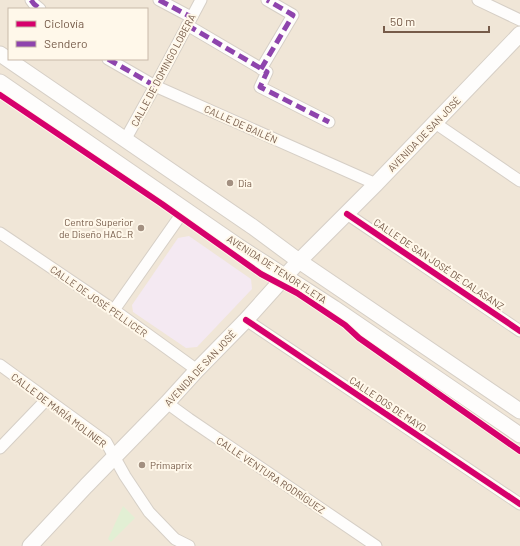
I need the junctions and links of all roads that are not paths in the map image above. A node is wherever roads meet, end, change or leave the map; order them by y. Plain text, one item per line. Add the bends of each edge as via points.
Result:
1 (159, 0) edge
2 (200, 0) edge
3 (267, 0) edge
4 (478, 0) edge
5 (520, 20) edge
6 (189, 21) junction
7 (520, 34) edge
8 (9, 60) edge
9 (110, 60) edge
10 (261, 69) junction
11 (0, 82) edge
12 (155, 86) junction
13 (329, 122) dead end
14 (435, 123) junction
15 (125, 140) junction
16 (520, 181) edge
17 (376, 184) junction
18 (184, 209) junction
19 (347, 214) junction
20 (0, 233) edge
21 (299, 261) junction
22 (285, 276) junction
23 (114, 310) junction
24 (246, 320) junction
25 (520, 331) edge
26 (0, 366) edge
27 (197, 370) junction
28 (47, 399) junction
29 (167, 402) junction
30 (520, 411) edge
31 (520, 435) edge
32 (0, 448) edge
33 (115, 457) junction
34 (520, 504) edge
35 (30, 546) edge
36 (189, 546) edge
37 (376, 546) edge

1 - 6 street
2 - 6 street, CALLE DE DOMINGO LOBERA
3 - 10 street via 293,15
4 - 5 street
6 - 10 street
6 - 12 street, CALLE DE DOMINGO LOBERA
7 - 14 main road, AVENIDA DE SAN JOSÉ
8 - 15 main road, AVENIDA DE TENOR FLETA
9 - 12 street, CALLE DE BAILÉN
10 - 13 street via 267,72 260,87
11 - 18 main road, AVENIDA DE TENOR FLETA
12 - 15 street, CALLE DE DOMINGO LOBERA
12 - 17 street, CALLE DE BAILÉN
14 - 16 street
14 - 17 main road, AVENIDA DE SAN JOSÉ
15 - 21 main road, AVENIDA DE TENOR FLETA
17 - 19 main road, AVENIDA DE SAN JOSÉ
18 - 22 main road, AVENIDA DE TENOR FLETA
18 - 23 street
19 - 21 main road, AVENIDA DE SAN JOSÉ
19 - 25 street, CALLE DE SAN JOSÉ DE CALASANZ
20 - 23 street, CALLE DE JOSÉ PELLICER
21 - 22 main road, AVENIDA DE SAN JOSÉ
21 - 30 main road, AVENIDA DE TENOR FLETA
22 - 24 main road, AVENIDA DE SAN JOSÉ
22 - 31 main road, AVENIDA DE TENOR FLETA
23 - 27 street, CALLE DE JOSÉ PELLICER
24 - 27 main road, AVENIDA DE SAN JOSÉ
24 - 34 street, CALLE DOS DE MAYO
26 - 28 street, CALLE DE MARÍA MOLINER
27 - 29 main road, AVENIDA DE SAN JOSÉ
28 - 32 street
28 - 33 street, CALLE DE MARÍA MOLINER via 106,442
29 - 33 main road, AVENIDA DE SAN JOSÉ
29 - 37 street, CALLE VENTURA RODRÍGUEZ
33 - 35 main road, AVENIDA DE SAN JOSÉ
33 - 36 street, CALLE DE MARÍA MOLINER via 150,512 175,539

